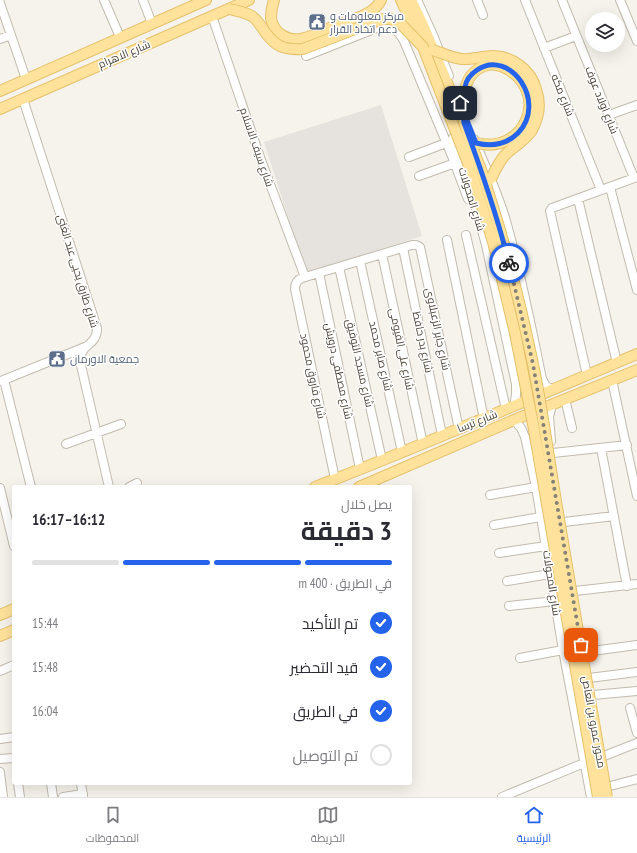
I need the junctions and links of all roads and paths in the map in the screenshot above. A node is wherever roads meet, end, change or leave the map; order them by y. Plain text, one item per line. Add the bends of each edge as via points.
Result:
1 (104, 0) edge
2 (143, 0) edge
3 (206, 0) edge
4 (249, 0) edge
5 (274, 0) edge
6 (381, 0) edge
7 (398, 0) edge
8 (402, 0) edge
9 (411, 0) edge
10 (417, 0) edge
11 (477, 0) edge
12 (525, 0) edge
13 (562, 0) edge
14 (620, 0) edge
15 (0, 1) edge
16 (229, 9) junction
17 (483, 15) dead end
18 (212, 16) junction
19 (152, 24) junction
20 (11, 35) junction
21 (576, 36) junction
22 (120, 38) junction
23 (0, 39) edge
24 (637, 42) edge
25 (428, 48) junction
26 (544, 48) junction
27 (306, 56) dead end
28 (26, 79) junction
29 (0, 91) edge
30 (23, 99) junction
31 (637, 105) edge
32 (0, 109) edge
33 (609, 115) junction
34 (464, 123) junction
35 (446, 143) junction
36 (476, 143) junction
37 (409, 157) dead end
38 (455, 163) junction
39 (419, 176) dead end
40 (491, 178) junction
41 (636, 178) edge
42 (610, 187) junction
43 (601, 190) junction
44 (578, 199) junction
45 (481, 227) junction
46 (466, 235) dead end
47 (447, 240) dead end
48 (403, 248) junction
49 (382, 254) junction
50 (360, 261) junction
51 (339, 267) junction
52 (319, 273) junction
53 (304, 277) junction
54 (637, 290) edge
55 (86, 347) junction
56 (637, 354) edge
57 (617, 362) junction
58 (637, 370) edge
59 (587, 375) junction
60 (541, 376) junction
61 (612, 380) junction
62 (2, 381) edge
63 (516, 384) junction
64 (552, 389) junction
65 (565, 399) junction
66 (552, 405) junction
67 (510, 407) junction
68 (484, 419) junction
69 (514, 420) junction
70 (122, 424) dead end
71 (572, 428) dead end
72 (459, 429) junction
73 (550, 430) junction
74 (96, 433) junction
75 (442, 436) junction
76 (526, 437) junction
77 (66, 444) dead end
78 (423, 444) junction
79 (626, 444) junction
80 (601, 448) junction
81 (402, 452) junction
82 (553, 454) junction
83 (382, 460) junction
84 (360, 469) junction
85 (335, 479) junction
86 (137, 483) dead end
87 (30, 485) edge
88 (109, 485) edge
89 (132, 485) edge
90 (320, 485) edge
91 (364, 485) edge
92 (536, 487) junction
93 (0, 488) edge
94 (490, 495) dead end
95 (637, 496) edge
96 (614, 516) junction
97 (541, 517) junction
98 (564, 522) junction
99 (494, 525) dead end
100 (12, 538) edge
101 (546, 546) junction
102 (499, 553) dead end
103 (550, 574) junction
104 (507, 581) dead end
105 (637, 584) edge
106 (628, 586) junction
107 (575, 591) junction
108 (555, 601) junction
109 (509, 606) dead end
110 (12, 610) edge
111 (0, 613) edge
112 (12, 631) edge
113 (0, 636) edge
114 (637, 645) edge
115 (563, 650) junction
116 (585, 652) junction
117 (520, 658) dead end
118 (12, 665) edge
119 (0, 671) edge
120 (637, 672) edge
121 (590, 678) junction
122 (637, 691) edge
123 (593, 695) junction
124 (630, 708) dead end
125 (637, 733) edge
126 (12, 737) edge
127 (0, 739) edge
128 (637, 743) edge
129 (604, 756) junction
130 (12, 758) edge
131 (0, 760) edge
132 (584, 762) junction
133 (0, 772) edge
134 (637, 779) edge
135 (18, 785) edge
136 (51, 785) edge
137 (81, 785) edge
138 (610, 786) junction
139 (83, 796) edge
140 (3, 797) edge
141 (20, 797) edge
142 (53, 797) edge
143 (62, 797) edge
144 (502, 797) edge
145 (591, 797) edge
146 (598, 797) edge
147 (608, 797) edge
148 (612, 797) edge

1 - 22 street
2 - 19 street
3 - 19 main road, شارع الاهرام
4 - 16 main road, شارع الاهرام
5 - 6 main road via 271,17 276,30 294,40 306,38 362,16 378,6
7 - 45 street, شارع المحولات via 445,110
8 - 25 main road, محور عمرو بن العاص
9 - 25 main road, محور عمرو بن العاص via 423,24
10 - 36 street, شارع المحولات
11 - 17 street
12 - 26 street, شارع مكه
13 - 21 street, شارع اولاد عوف
14 - 24 street
15 - 20 street
16 - 18 main road, شارع الاهرام
16 - 25 main road, bridge via 251,16 274,42 285,49 303,49 383,19 400,23
18 - 30 main road, شارع الاهرام
18 - 53 street, شارع سيف الاسلام
19 - 22 main road, شارع الاهرام
20 - 23 street
20 - 28 street
21 - 26 street
21 - 33 street, شارع اولاد عوف
22 - 28 main road, شارع الاهرام
25 - 34 main road, محور عمرو بن العاص, bridge via 446,80
25 - 40 main road, bridge via 460,59 493,56 504,58 515,62 532,78 539,101 534,125 526,138 506,154
25 - 146 main road, محور عمرو بن العاص, bridge via 493,242 515,333
26 - 43 street, شارع مكه
27 - 35 street via 379,27 392,28 404,41
28 - 29 main road, شارع الاهرام
30 - 32 main road, شارع الاهرام
30 - 55 street, شارع طارق يحيى عبد الغنى via 97,328 95,339
31 - 33 street
33 - 41 street, شارع اولاد عوف
34 - 36 main road, bridge via 465,86 470,76 484,66 506,68 517,76 526,88 529,99 528,115 524,126 516,135 506,142 494,145
34 - 147 main road, محور عمرو بن العاص, bridge via 503,240 533,364
35 - 37 street
35 - 38 street
36 - 40 street, شارع المحولات
38 - 39 street
38 - 45 street
40 - 60 street, شارع المحولات via 506,220 517,263
41 - 42 street
42 - 43 street
42 - 54 street
43 - 44 street
44 - 57 street
44 - 59 street via 552,208 550,212
45 - 63 street, شارع المحولات
46 - 67 street
47 - 68 street
48 - 49 street
48 - 72 street, شارع جابر الزعبلاوى via 414,244 421,249
48 - 75 street, شارع بدر حافظ
49 - 50 street
49 - 78 street, شارع على الفيومى
50 - 51 street
50 - 81 street, شارع صابر محمد
51 - 52 street
51 - 83 street, شارع مسجد التوفيق
52 - 53 street
52 - 84 street, شارع مصطفى درويش
53 - 85 street, شارع فاروق محمود via 297,281 295,289
55 - 62 street
55 - 74 street, شارع طارق يحيى عبد الغنى via 81,353 80,361
56 - 57 main road, شارع ترسا
57 - 59 main road, شارع ترسا
58 - 61 main road, شارع ترسا
59 - 64 main road, شارع ترسا
60 - 63 street via 532,385
60 - 64 street, شارع المحولات via 544,384
61 - 65 main road, شارع ترسا
61 - 79 street
62 - 87 street
63 - 67 street, شارع المحولات via 516,395
64 - 67 main road, شارع ترسا
65 - 66 main road, شارع ترسا
65 - 71 street
66 - 69 main road, شارع ترسا
66 - 73 street, شارع المحولات via 549,417
67 - 68 main road, شارع ترسا
68 - 72 main road, شارع ترسا
69 - 76 street, شارع المحولات
69 - 91 main road, شارع ترسا
70 - 74 street
72 - 75 main road, شارع ترسا
73 - 76 street via 537,426 529,431
73 - 82 street, شارع المحولات
74 - 77 street
74 - 88 street, شارع طارق يحيى عبد الغنى
75 - 78 main road, شارع ترسا
76 - 92 street, شارع المحولات
78 - 81 main road, شارع ترسا
79 - 80 street
79 - 95 street
80 - 82 street
80 - 96 street
81 - 83 main road, شارع ترسا
82 - 98 street, شارع المحولات
83 - 84 main road, شارع ترسا
84 - 85 main road, شارع ترسا
85 - 90 main road, شارع ترسا
86 - 89 street
92 - 94 street
92 - 97 street, شارع المحولات
93 - 100 street
96 - 98 street
96 - 106 street
97 - 99 street
97 - 101 street, شارع المحولات
98 - 107 street, شارع المحولات
101 - 102 street
101 - 103 street, شارع المحولات
103 - 104 street
103 - 108 street, شارع المحولات
105 - 106 street
106 - 107 street
107 - 116 street, شارع المحولات
108 - 109 street
108 - 115 street, شارع المحولات
110 - 111 main road
112 - 113 main road
114 - 116 street
115 - 117 street
115 - 132 street, شارع المحولات
116 - 121 street, شارع المحولات
118 - 119 street
120 - 121 street
121 - 123 street, شارع المحولات
122 - 123 street
123 - 129 street, شارع المحولات
124 - 125 street
126 - 127 street
128 - 129 street
129 - 138 street, شارع المحولات
130 - 131 street
132 - 144 street
132 - 145 street, شارع المحولات
133 - 140 street
134 - 138 street
135 - 141 street
136 - 142 street
137 - 139 street
138 - 148 street, شارع المحولات
139 - 143 street

